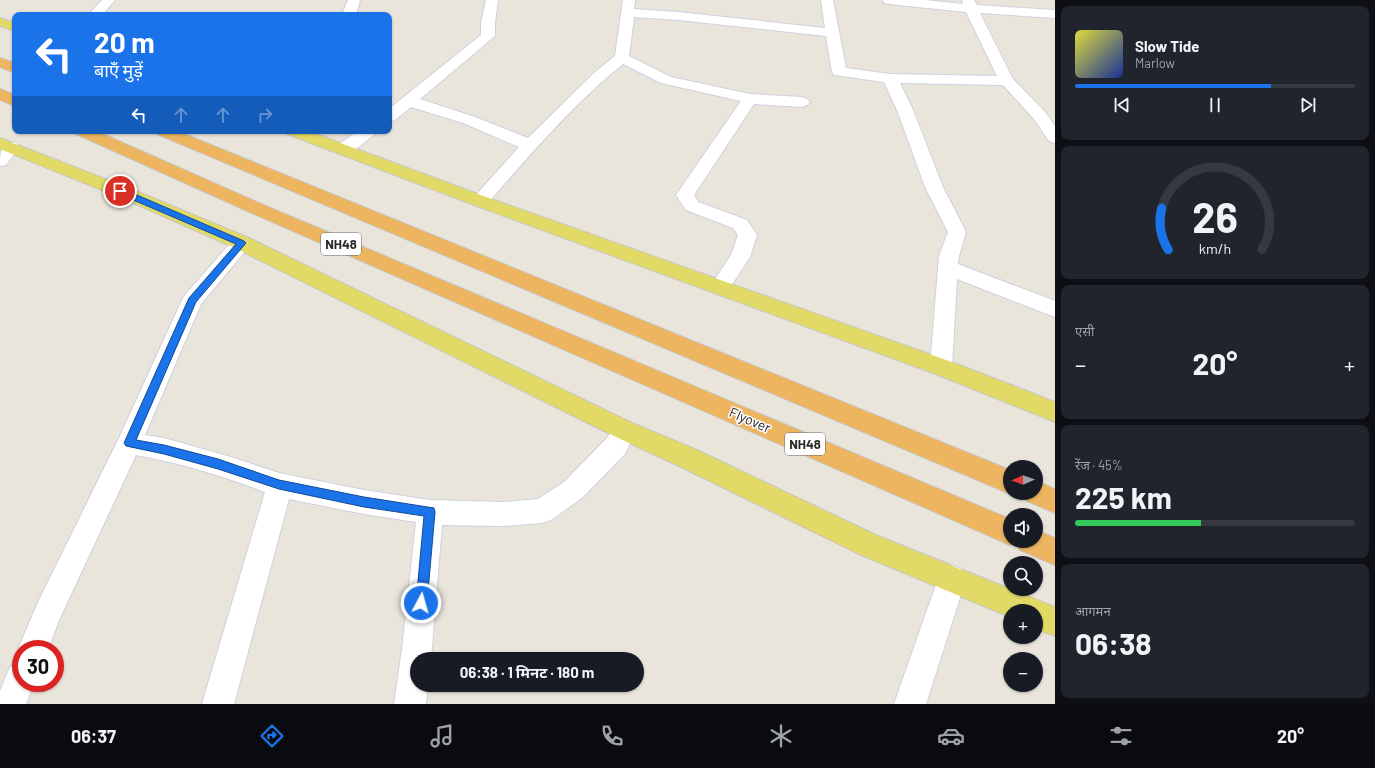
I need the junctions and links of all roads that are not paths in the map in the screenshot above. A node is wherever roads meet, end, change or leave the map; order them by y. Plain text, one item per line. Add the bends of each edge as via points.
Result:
1 (109, 0) edge
2 (354, 0) edge
3 (492, 0) edge
4 (826, 0) edge
5 (889, 0) edge
6 (970, 4) edge
7 (628, 6) edge
8 (98, 12) edge
9 (350, 12) edge
10 (1055, 14) edge
11 (0, 22) edge
12 (12, 26) edge
13 (833, 33) junction
14 (622, 58) junction
15 (0, 62) edge
16 (12, 68) edge
17 (890, 78) junction
18 (1007, 81) junction
19 (0, 94) edge
20 (750, 99) junction
21 (12, 100) edge
22 (409, 101) junction
23 (802, 102) dead end
24 (392, 115) edge
25 (89, 134) edge
26 (170, 134) edge
27 (301, 134) edge
28 (365, 134) edge
29 (1055, 138) edge
30 (530, 145) junction
31 (344, 149) junction
32 (4, 150) edge
33 (480, 201) junction
34 (242, 243) junction
35 (948, 268) junction
36 (720, 287) junction
37 (1055, 309) edge
38 (941, 366) junction
39 (1055, 412) edge
40 (624, 430) junction
41 (129, 443) junction
42 (1003, 479) edge
43 (279, 485) junction
44 (1043, 496) edge
45 (1055, 501) edge
46 (430, 512) junction
47 (1003, 529) edge
48 (1043, 547) edge
49 (1055, 552) edge
50 (952, 579) junction
51 (1012, 604) edge
52 (1043, 617) edge
53 (1055, 622) edge
54 (37, 640) edge
55 (15, 692) edge
56 (10, 704) edge
57 (218, 704) edge
58 (410, 704) edge
59 (910, 704) edge

1 - 8 street
2 - 9 street
3 - 22 street via 488,36
4 - 13 street
5 - 6 street
6 - 10 street
6 - 18 street
7 - 13 street via 686,17
7 - 14 street
11 - 12 main road
13 - 17 street via 839,72
14 - 20 street via 666,80
14 - 30 street via 599,76
15 - 16 highway
17 - 18 street
17 - 35 street via 905,110 934,188 957,232
18 - 29 street via 1040,116
19 - 21 highway
20 - 23 street
20 - 36 street via 685,195 692,206 740,224 748,235 740,257
22 - 24 street
22 - 30 street via 469,120
25 - 47 highway, Flyover / NH48
26 - 42 highway, NH48
27 - 31 main road
28 - 31 street
30 - 33 street
31 - 33 main road
32 - 34 main road via 135,197
33 - 36 main road
34 - 40 main road
34 - 41 street via 192,300
35 - 37 street
35 - 38 street
36 - 38 main road
38 - 39 main road
40 - 46 street via 616,446 573,490 542,511 504,514
40 - 50 main road via 869,545
41 - 43 street via 164,449
41 - 54 street
43 - 46 street
43 - 57 street
44 - 45 highway
46 - 58 street
48 - 49 highway
50 - 51 main road
50 - 59 street
52 - 53 main road
55 - 56 street

